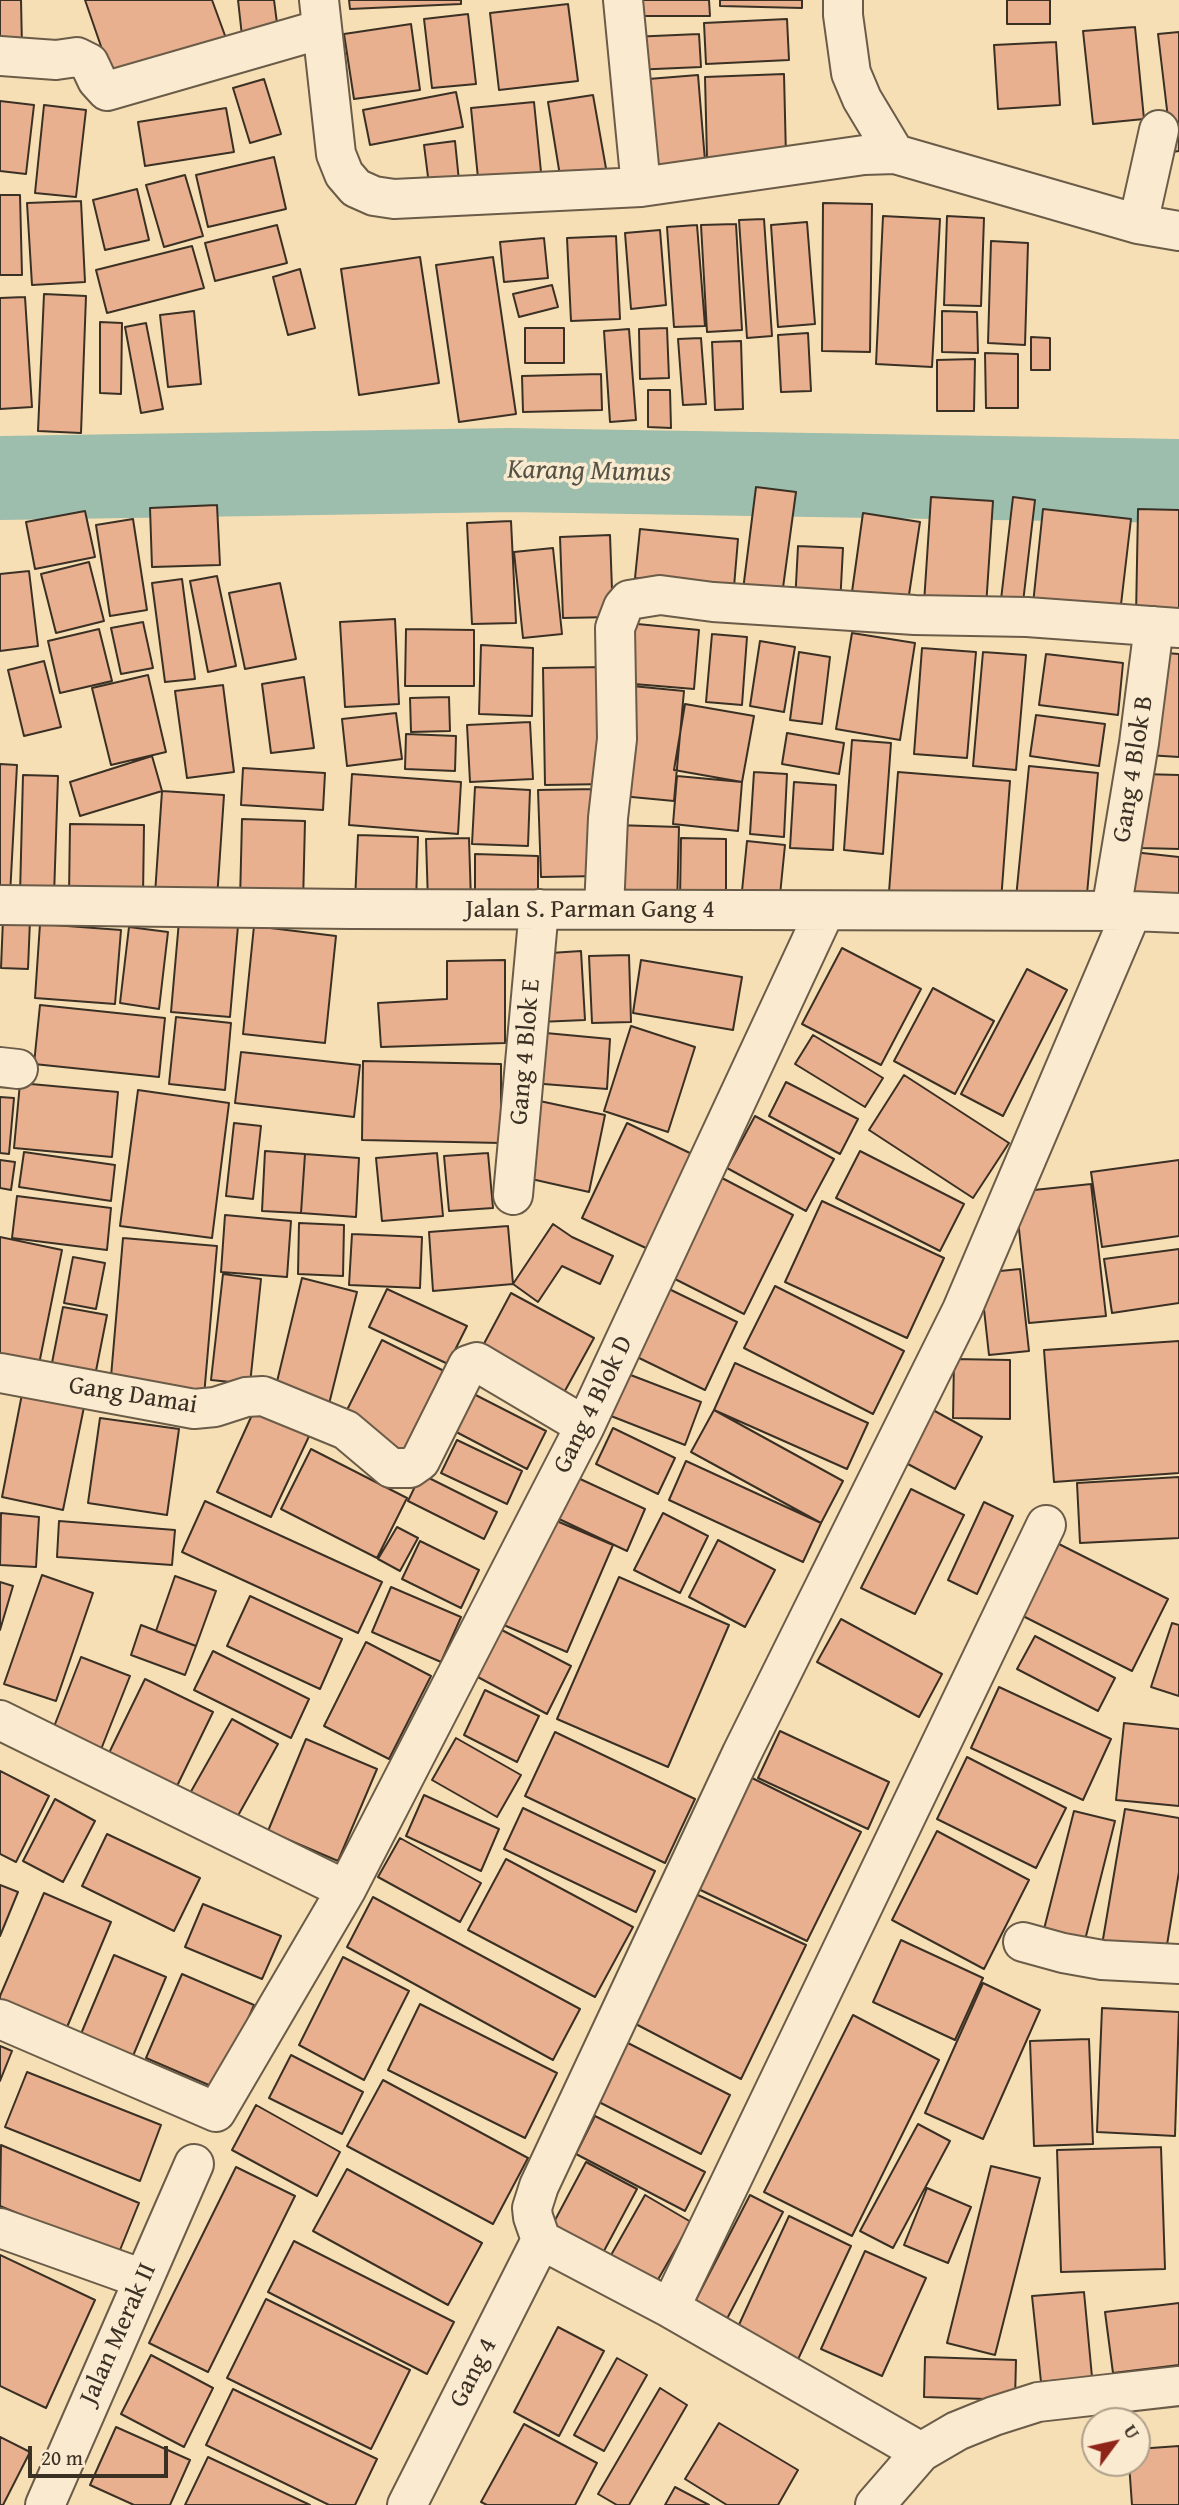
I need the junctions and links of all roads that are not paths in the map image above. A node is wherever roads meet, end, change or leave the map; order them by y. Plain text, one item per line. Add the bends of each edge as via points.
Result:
1 (623, 0) edge
2 (843, 0) edge
3 (320, 15) edge
4 (0, 57) edge
5 (1159, 130) dead end
6 (895, 154) junction
7 (641, 187) junction
8 (1138, 224) junction
9 (1179, 231) edge
10 (1166, 627) edge
11 (0, 905) edge
12 (539, 909) junction
13 (604, 909) junction
14 (825, 911) junction
15 (1121, 911) junction
16 (1179, 913) edge
17 (513, 1195) dead end
18 (0, 1373) edge
19 (585, 1426) junction
20 (1046, 1525) dead end
21 (0, 1720) edge
22 (346, 1890) junction
23 (1023, 1942) dead end
24 (1179, 1964) edge
25 (0, 2019) edge
26 (194, 2164) dead end
27 (0, 2228) edge
28 (541, 2240) junction
29 (143, 2279) junction
30 (670, 2308) junction
31 (1179, 2386) edge
32 (921, 2452) junction
33 (45, 2505) edge
34 (407, 2505) edge
35 (875, 2505) edge

1 - 7 street
2 - 6 street via 851,73
3 - 4 street via 107,91 89,63 77,57
3 - 7 street via 336,153 356,188 394,199
5 - 8 street
6 - 7 street
6 - 8 street
8 - 9 street
10 - 13 street via 915,615 660,595 629,600 615,628 617,739
10 - 15 street, Gang 4 Blok B via 1139,743
11 - 12 street, Jalan S. Parman Gang 4
12 - 13 street, Jalan S. Parman Gang 4
12 - 17 street, Gang 4 Blok E
13 - 14 street, Jalan S. Parman Gang 4
14 - 15 street, Jalan S. Parman Gang 4
14 - 19 street, Gang 4 Blok D
15 - 16 street, Jalan S. Parman Gang 4
15 - 28 street, Gang 4 Blok B via 961,1310 742,1753 539,2186 533,2217
18 - 19 street, Gang Damai via 194,1409 263,1396 346,1430 391,1468 410,1468 420,1461 468,1365 477,1362
19 - 22 street, Gang 4 Blok D
20 - 30 street
21 - 22 street
22 - 25 street, Gang 4 Blok D via 216,2112
23 - 24 street via 1102,1960
26 - 29 street, Jalan Merak II
27 - 29 street
28 - 30 street
28 - 34 street, Gang 4
29 - 33 street, Jalan Merak II
30 - 32 street
31 - 32 street via 1038,2402 957,2431
32 - 35 street

